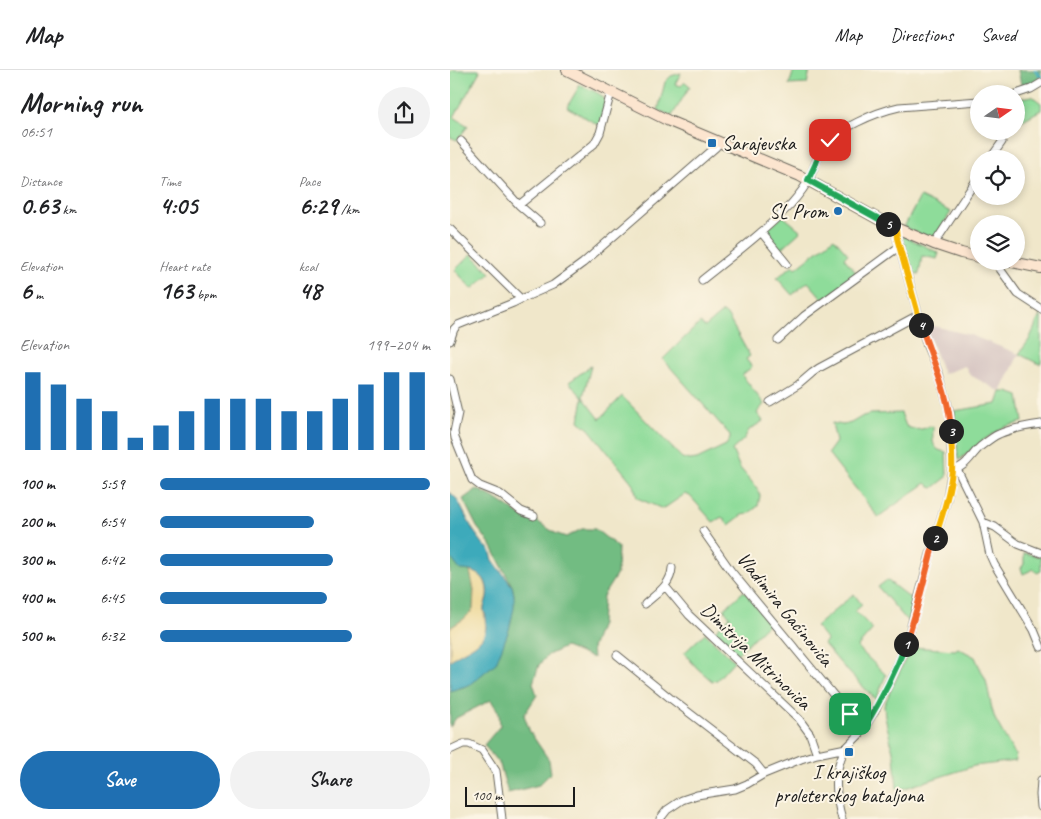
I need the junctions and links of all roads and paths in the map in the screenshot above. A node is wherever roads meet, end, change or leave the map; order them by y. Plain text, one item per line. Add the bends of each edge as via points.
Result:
1 (567, 70) edge
2 (1041, 82) edge
3 (1025, 91) edge
4 (610, 92) junction
5 (970, 102) edge
6 (461, 141) dead end
7 (720, 142) junction
8 (1002, 142) dead end
9 (996, 150) edge
10 (808, 180) junction
11 (970, 190) edge
12 (519, 205) junction
13 (540, 223) dead end
14 (896, 228) junction
15 (450, 229) edge
16 (761, 232) junction
17 (934, 244) junction
18 (900, 246) junction
19 (970, 256) edge
20 (787, 264) dead end
21 (1025, 264) edge
22 (1040, 266) edge
23 (1000, 270) edge
24 (702, 280) dead end
25 (521, 299) junction
26 (1041, 309) edge
27 (918, 315) junction
28 (778, 340) dead end
29 (450, 341) edge
30 (450, 379) edge
31 (770, 402) dead end
32 (1041, 424) edge
33 (954, 469) junction
34 (534, 516) dead end
35 (984, 522) junction
36 (703, 531) dead end
37 (1041, 553) edge
38 (672, 568) dead end
39 (665, 586) junction
40 (645, 604) dead end
41 (1041, 647) edge
42 (617, 655) dead end
43 (865, 726) junction
44 (846, 748) junction
45 (450, 750) edge
46 (829, 752) junction
47 (817, 754) junction
48 (839, 761) junction
49 (764, 774) junction
50 (1041, 780) edge
51 (1041, 807) edge
52 (502, 819) edge
53 (660, 819) edge
54 (842, 819) edge

1 - 4 street
2 - 3 street
4 - 7 street
4 - 12 street via 594,144
5 - 10 street via 899,107 844,129 821,150
6 - 12 street
7 - 10 street
7 - 25 street via 583,263 553,285
8 - 9 street
10 - 14 street
10 - 16 street via 787,208
11 - 17 street
12 - 13 street
14 - 17 street
14 - 18 street
15 - 25 street
16 - 20 street
16 - 24 street
17 - 19 street
18 - 27 street
18 - 28 street via 804,316
21 - 22 street
23 - 26 street via 1018,294
25 - 29 street via 458,325
27 - 31 street via 819,368
27 - 33 street via 948,402
30 - 34 street via 458,413 455,438 472,480
32 - 33 street via 999,434
33 - 35 street
33 - 43 street via 909,634 885,690
35 - 37 street via 1018,544
35 - 41 street via 994,564
36 - 43 street, Vladimira Gaćinovića via 825,684 850,714
38 - 39 street
39 - 40 street
39 - 47 street, Dimitrija Mitrinovića via 689,615 799,719 810,734
42 - 49 street via 756,764
43 - 44 street
44 - 46 street
44 - 48 street
45 - 52 street via 463,744 482,750 496,771
46 - 47 street
46 - 48 street
47 - 49 street
48 - 54 street via 836,785
49 - 53 street via 735,789 682,800
50 - 51 street

